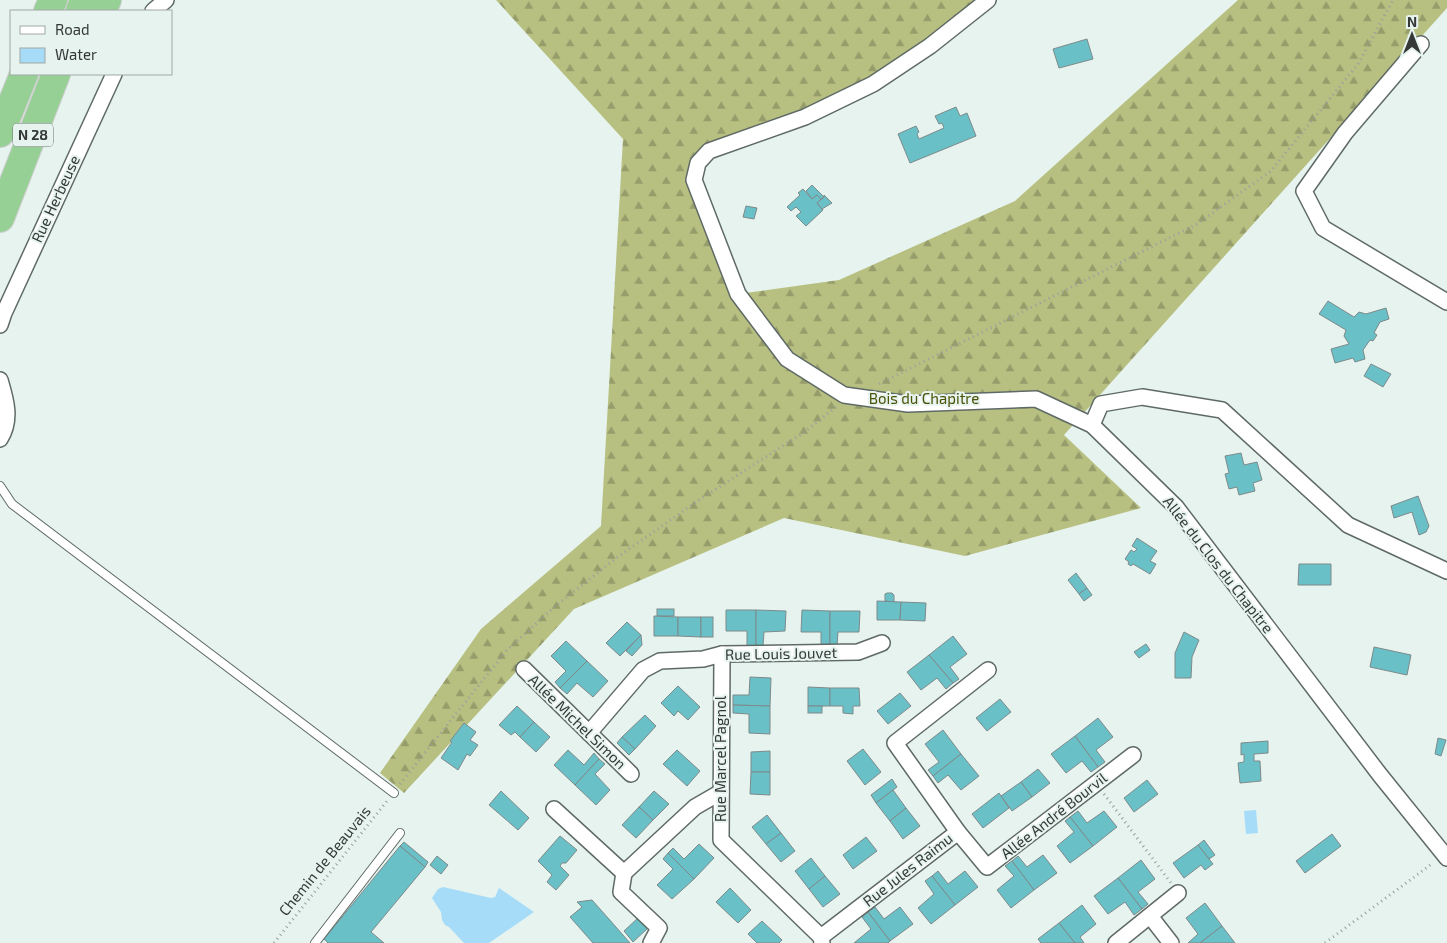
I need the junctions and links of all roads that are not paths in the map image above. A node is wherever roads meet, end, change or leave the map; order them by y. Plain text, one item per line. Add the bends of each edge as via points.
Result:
1 (166, 0) edge
2 (988, 0) edge
3 (154, 10) edge
4 (1421, 44) dead end
5 (24, 75) edge
6 (56, 75) edge
7 (73, 75) edge
8 (114, 75) edge
9 (0, 133) edge
10 (4, 207) edge
11 (1447, 302) edge
12 (0, 325) edge
13 (0, 380) edge
14 (1092, 424) junction
15 (0, 439) edge
16 (0, 486) edge
17 (1447, 571) edge
18 (882, 642) dead end
19 (722, 654) junction
20 (524, 669) dead end
21 (988, 670) dead end
22 (589, 733) junction
23 (1133, 755) dead end
24 (631, 774) dead end
25 (394, 792) road end
26 (721, 792) junction
27 (554, 809) dead end
28 (958, 832) junction
29 (400, 833) dead end
30 (1446, 856) edge
31 (624, 873) junction
32 (1178, 893) road end
33 (1150, 916) junction
34 (822, 940) edge
35 (315, 943) edge
36 (652, 943) edge
37 (1116, 943) edge
38 (1172, 943) edge

1 - 3 street
2 - 14 street, Allée du Clos du Chapitre via 930,46 873,84 806,117 709,151 698,163 694,180 738,294 787,359 844,395 908,404 1036,399
4 - 11 street via 1344,133 1304,191 1322,228
5 - 9 highway, N 28
6 - 10 highway, N 28
7 - 10 highway
8 - 12 street, Rue Herbeuse
13 - 15 street via 8,415 6,430
14 - 17 street via 1102,404 1142,397 1222,410 1348,525
14 - 30 street, Allée du Clos du Chapitre via 1176,507 1380,775
16 - 25 lane via 12,504
18 - 19 street, Rue Louis Jouvet via 858,652
19 - 22 street, Rue Louis Jouvet via 703,659 660,661 643,670
19 - 26 street, Rue Marcel Pagnol
20 - 22 street, Allée Michel Simon
21 - 28 street, Rue Jules Raimu via 895,743
22 - 24 street, Allée Michel Simon
23 - 28 street, Allée André Bourvil via 987,867
26 - 31 street via 695,807
26 - 34 street, Rue Marcel Pagnol via 721,840
27 - 31 street
28 - 34 street, Rue Jules Raimu
29 - 35 lane
31 - 36 street via 621,892 659,928
32 - 33 street
33 - 37 street
33 - 38 street

